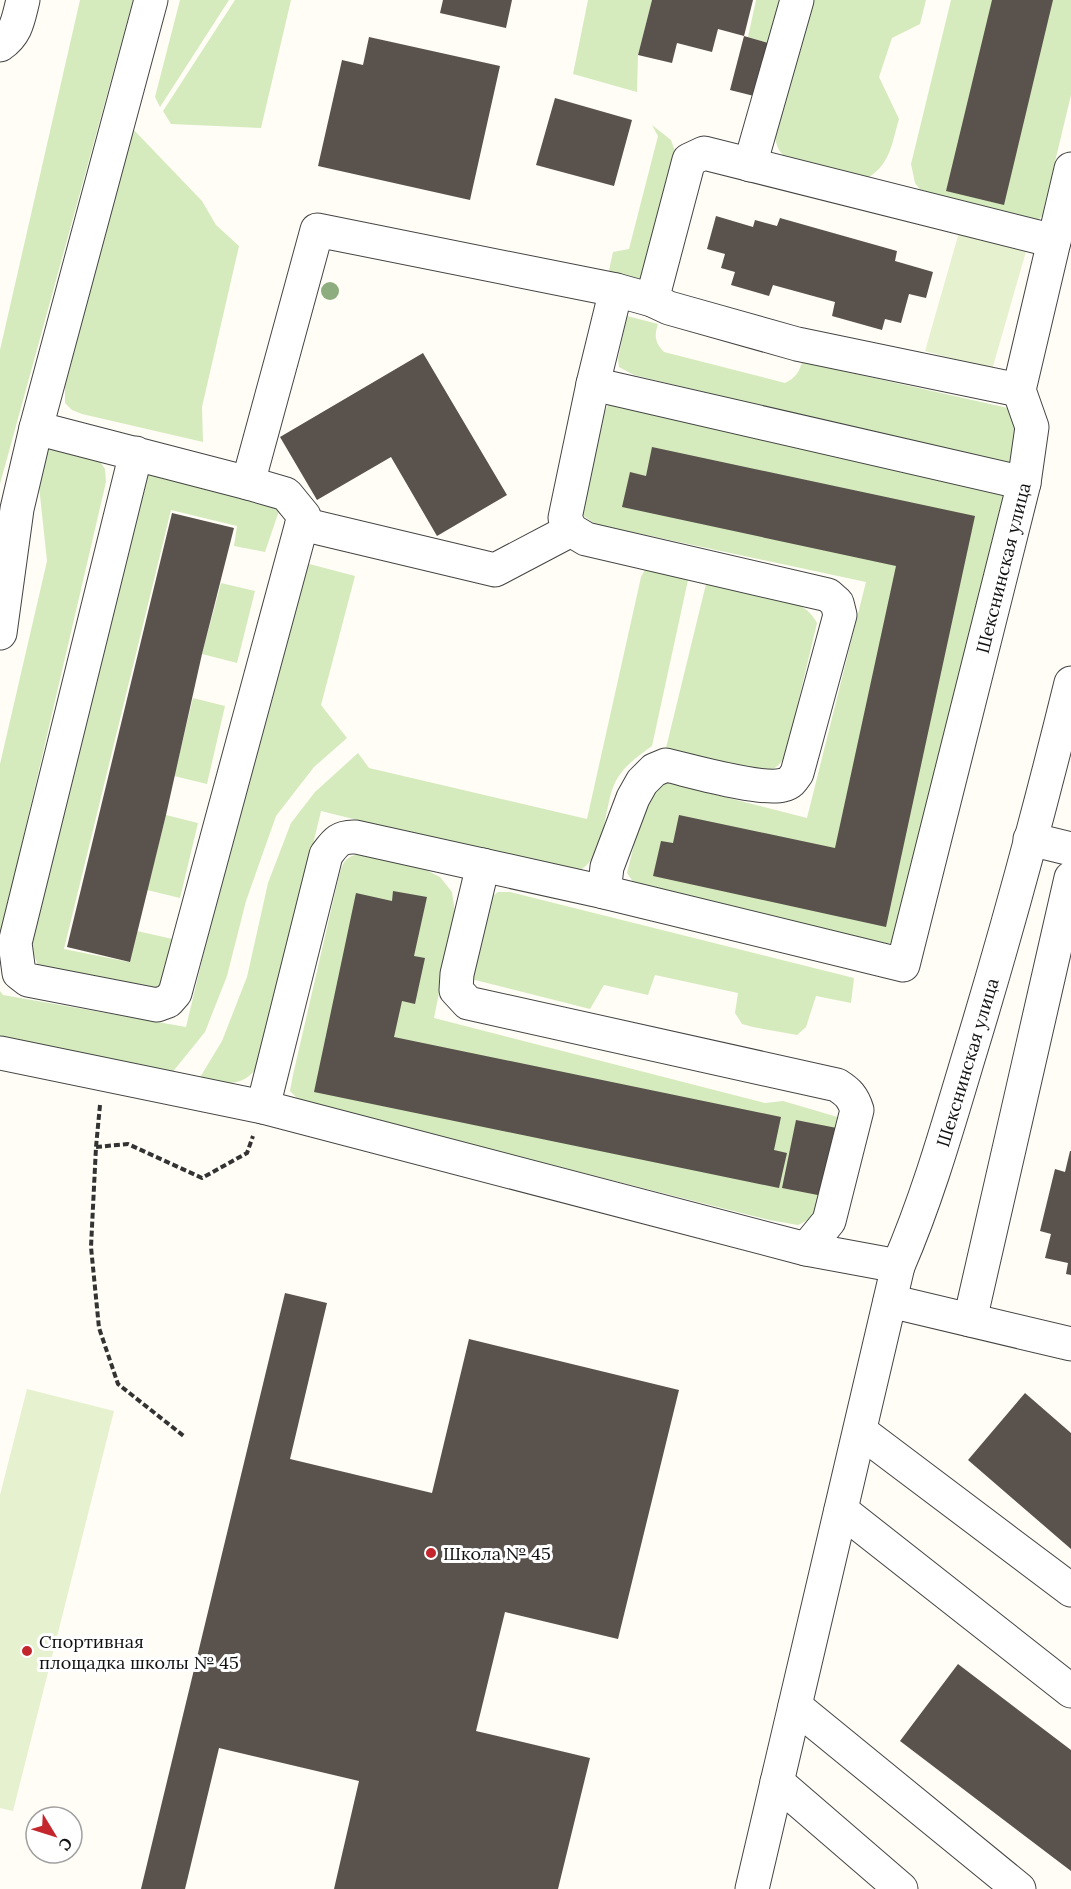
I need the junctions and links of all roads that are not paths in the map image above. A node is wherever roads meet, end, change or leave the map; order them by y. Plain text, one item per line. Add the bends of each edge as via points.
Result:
1 (23, 0) edge
2 (151, 0) edge
3 (797, 0) edge
4 (0, 45) edge
5 (750, 165) junction
6 (1071, 169) edge
7 (1054, 240) junction
8 (616, 291) junction
9 (652, 300) junction
10 (593, 384) junction
11 (1019, 390) junction
12 (36, 428) junction
13 (136, 453) junction
14 (248, 483) junction
15 (1024, 483) junction
16 (302, 524) junction
17 (571, 530) junction
18 (0, 633) edge
19 (1071, 683) edge
20 (1030, 839) junction
21 (1071, 849) edge
22 (483, 865) junction
23 (1071, 878) edge
24 (604, 892) junction
25 (0, 1053) edge
26 (263, 1107) junction
27 (806, 1250) junction
28 (898, 1266) junction
29 (890, 1301) junction
30 (969, 1320) junction
31 (1071, 1344) edge
32 (860, 1431) junction
33 (841, 1510) junction
34 (1071, 1590) edge
35 (1071, 1691) edge
36 (795, 1706) junction
37 (777, 1782) junction
38 (752, 1889) edge
39 (901, 1889) edge
40 (1019, 1889) edge

1 - 4 street via 11,37
2 - 12 street
3 - 5 street
5 - 7 street
5 - 9 street via 704,153 689,160
6 - 7 street
7 - 11 street
8 - 9 street
8 - 10 street
8 - 14 street via 317,230
9 - 11 street via 797,344
10 - 15 street
10 - 17 street via 565,518
11 - 15 street, Шекснинская улица via 1032,427
12 - 13 street
12 - 18 street via 16,509
13 - 14 street
13 - 16 street via 15,943 20,973 28,980 157,1005 175,993
14 - 16 street via 286,494 304,516
15 - 24 street, Шекснинская улица via 903,965
16 - 17 street via 495,570
17 - 24 street via 586,539 828,595 837,603 840,615 797,773 791,782 760,786 666,765 654,770 633,798 607,867
19 - 20 street, Шекснинская улица
20 - 21 street
20 - 28 street, Шекснинская улица via 947,1129
22 - 24 street
22 - 26 street via 356,837 346,836 336,842 326,855
22 - 27 street via 457,974 456,990 468,1003 837,1085 848,1091 857,1110 829,1221
23 - 30 street
25 - 26 street
26 - 27 street
27 - 28 street
28 - 29 street, Шекснинская улица
29 - 30 street
29 - 32 street, Шекснинская улица
30 - 31 street
32 - 33 street, Шекснинская улица
32 - 34 street
33 - 35 street
33 - 36 street, Шекснинская улица
36 - 37 street, Шекснинская улица
36 - 40 street
37 - 38 street, Шекснинская улица
37 - 39 street

